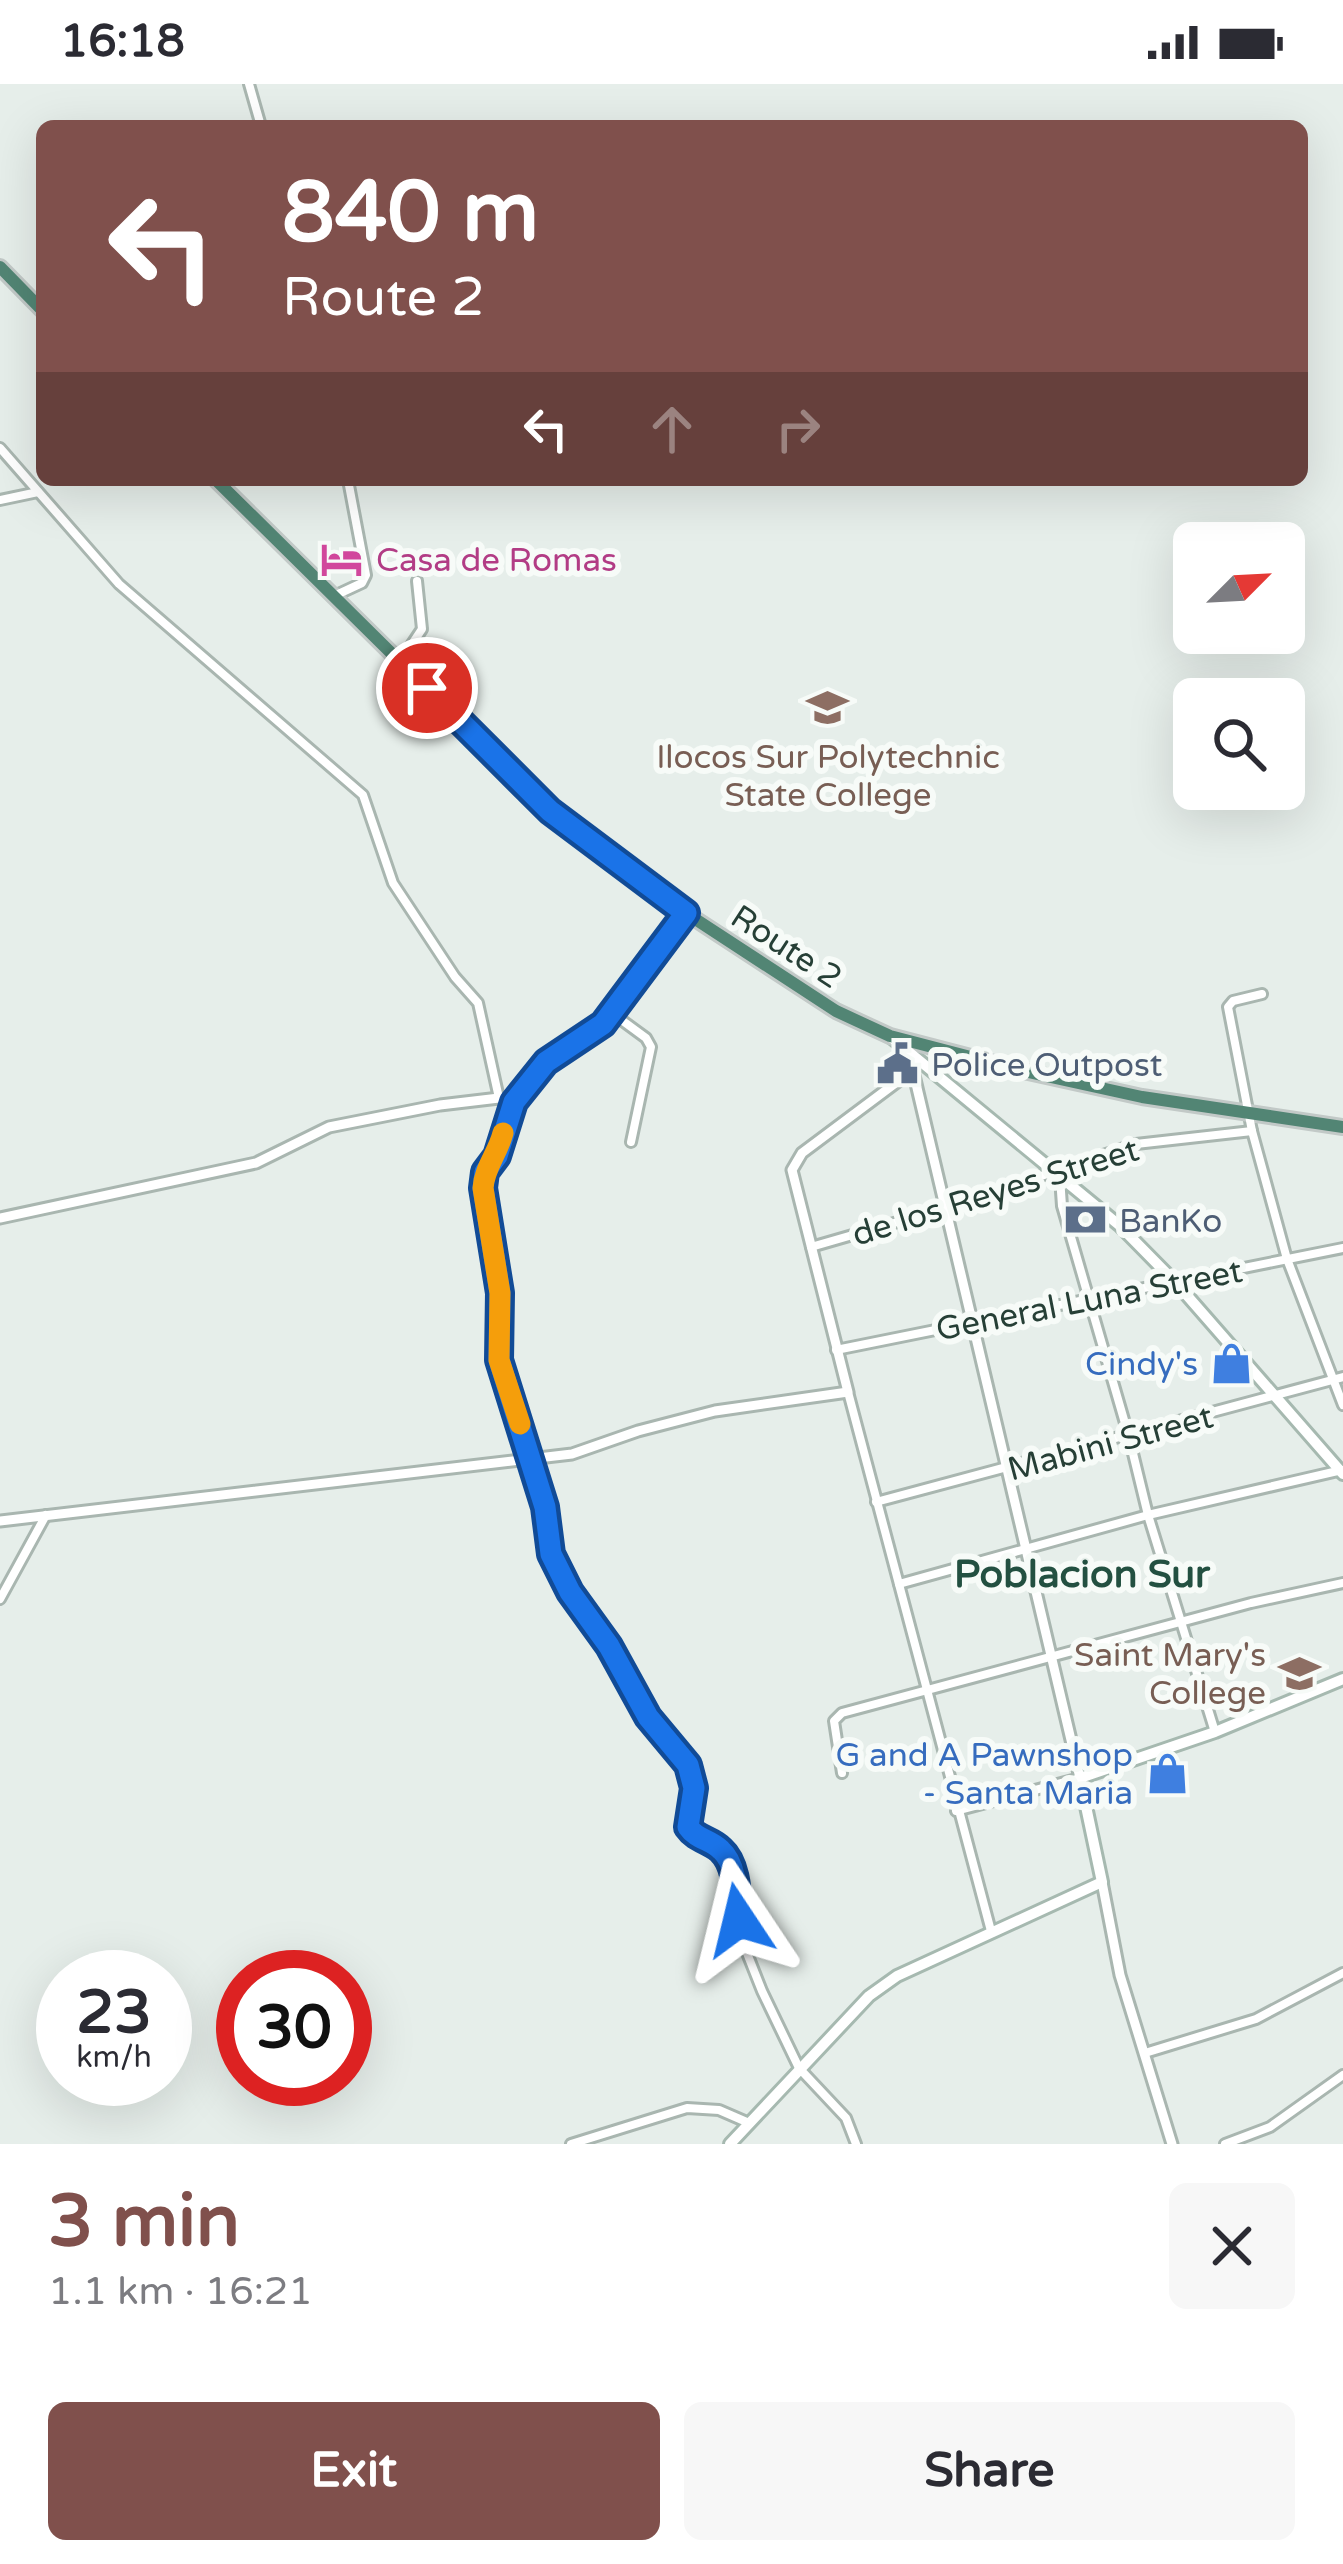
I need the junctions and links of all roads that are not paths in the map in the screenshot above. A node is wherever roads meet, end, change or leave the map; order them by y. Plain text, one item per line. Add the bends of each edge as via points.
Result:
1 (249, 84) edge
2 (259, 120) edge
3 (0, 267) edge
4 (36, 304) edge
5 (0, 448) edge
6 (222, 486) edge
7 (349, 486) edge
8 (38, 492) junction
9 (0, 500) edge
10 (417, 581) dead end
11 (334, 596) junction
12 (400, 662) junction
13 (686, 913) junction
14 (1262, 994) dead end
15 (612, 1013) junction
16 (890, 1036) junction
17 (909, 1054) junction
18 (913, 1070) junction
19 (499, 1098) junction
20 (514, 1102) junction
21 (1251, 1113) junction
22 (1343, 1127) edge
23 (1252, 1131) junction
24 (631, 1142) dead end
25 (1058, 1175) junction
26 (946, 1208) junction
27 (0, 1218) edge
28 (810, 1247) junction
29 (1343, 1248) edge
30 (1287, 1259) junction
31 (1177, 1284) junction
32 (1091, 1301) junction
33 (972, 1322) junction
34 (835, 1350) junction
35 (1338, 1378) edge
36 (848, 1392) junction
37 (1277, 1397) junction
38 (1343, 1405) edge
39 (1129, 1437) junction
40 (527, 1461) junction
41 (1007, 1469) junction
42 (1342, 1471) edge
43 (876, 1502) junction
44 (47, 1514) junction
45 (1148, 1515) junction
46 (0, 1521) edge
47 (1024, 1551) junction
48 (1343, 1583) edge
49 (898, 1584) junction
50 (0, 1599) edge
51 (1181, 1623) junction
52 (1050, 1658) junction
53 (1343, 1679) edge
54 (927, 1691) junction
55 (1215, 1732) junction
56 (842, 1773) dead end
57 (1080, 1778) junction
58 (956, 1811) junction
59 (1102, 1882) junction
60 (991, 1931) junction
61 (1343, 1973) edge
62 (1145, 2053) junction
63 (799, 2068) junction
64 (1343, 2075) edge
65 (749, 2123) junction
66 (571, 2144) edge
67 (730, 2144) edge
68 (856, 2144) edge
69 (1172, 2144) edge
70 (1225, 2144) edge

1 - 2 street
3 - 4 highway
5 - 8 street
6 - 11 highway, Route 2
7 - 11 street via 366,575
8 - 9 street
8 - 19 street via 119,584 363,795 393,884 478,1003
10 - 12 street via 422,629
11 - 12 highway, Route 2
12 - 13 highway, Route 2 via 550,811
13 - 15 street
13 - 16 highway, Route 2 via 836,1011
14 - 21 street via 1228,1007
15 - 20 street via 546,1062
15 - 24 street via 651,1047
16 - 17 main road
16 - 21 highway, Route 2 via 1028,1072
17 - 18 street
17 - 25 main road
18 - 26 street
18 - 28 street via 795,1162
19 - 20 street
19 - 27 street via 329,1127 256,1163
20 - 40 street via 483,1188 500,1293 499,1360
21 - 22 highway, Route 2
21 - 23 street
23 - 25 street, de los Reyes Street via 1136,1144
23 - 30 street
25 - 26 street, de los Reyes Street
25 - 31 main road
25 - 32 street
26 - 28 street, de los Reyes Street
26 - 33 street
28 - 34 street
29 - 30 street, General Luna Street
30 - 31 street, General Luna Street
30 - 35 street
31 - 32 street, General Luna Street
31 - 37 main road
32 - 33 street, General Luna Street
32 - 39 street
33 - 34 street, General Luna Street
33 - 41 street
34 - 36 street
35 - 37 street, Mabini Street
35 - 38 street
36 - 40 street via 715,1411
36 - 43 street
37 - 39 street, Mabini Street
37 - 42 main road
39 - 41 street, Mabini Street
39 - 45 street
40 - 44 street
40 - 63 street via 559,1573 693,1776 689,1830 730,1862 743,1942
41 - 43 street, Mabini Street
41 - 47 street
42 - 45 street
43 - 49 street
44 - 46 street
44 - 50 street
45 - 47 street
45 - 51 street
47 - 49 street
47 - 52 street
48 - 51 street
49 - 54 street
51 - 52 street
51 - 55 street
52 - 54 street
52 - 57 street
53 - 55 main road
54 - 56 street via 836,1716
54 - 58 street
55 - 57 main road
57 - 58 street
57 - 59 main road
58 - 60 street
59 - 60 main road
59 - 62 street
60 - 63 main road via 897,1976
61 - 62 street via 1256,2019
62 - 69 street
63 - 65 main road
63 - 68 street via 846,2118
64 - 70 street via 1270,2127
65 - 66 street via 687,2108
65 - 67 main road

